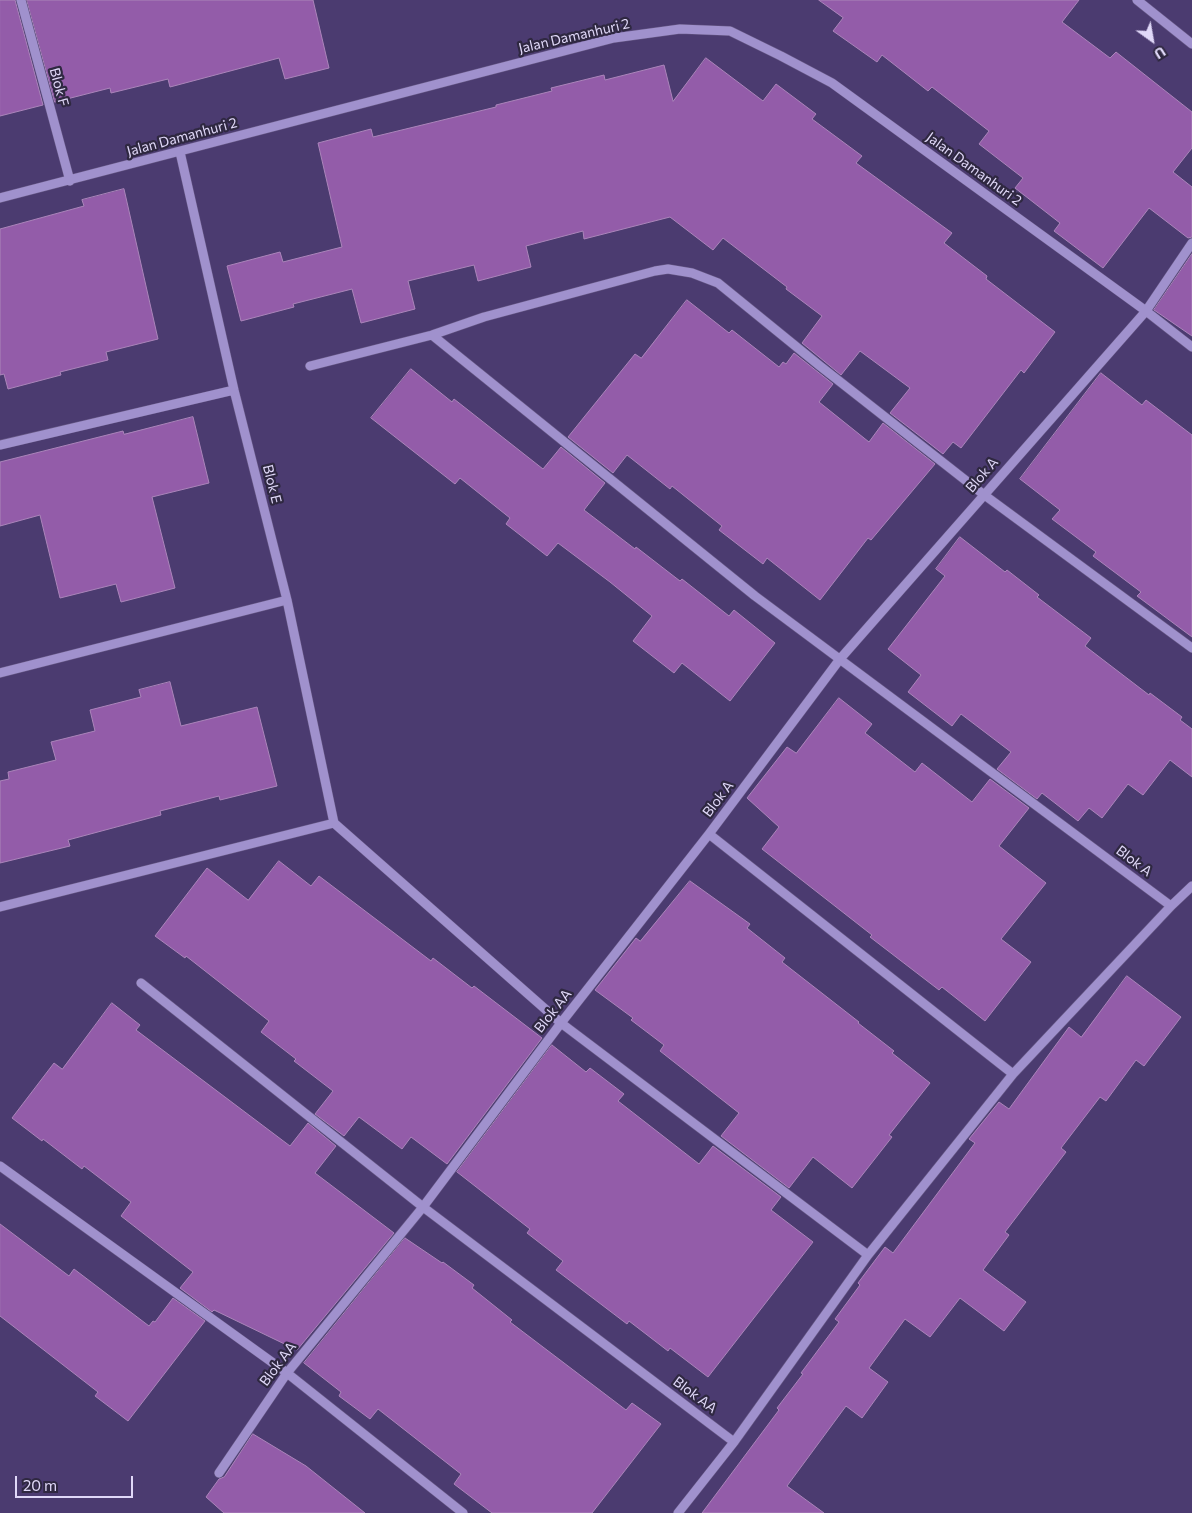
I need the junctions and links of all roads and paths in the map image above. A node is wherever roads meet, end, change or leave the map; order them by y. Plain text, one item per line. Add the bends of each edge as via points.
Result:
1 (21, 0) edge
2 (1138, 0) edge
3 (1192, 44) edge
4 (180, 152) junction
5 (70, 181) junction
6 (0, 198) edge
7 (1192, 243) edge
8 (1146, 310) junction
9 (432, 335) junction
10 (1192, 347) edge
11 (310, 366) dead end
12 (234, 390) junction
13 (0, 444) edge
14 (983, 494) junction
15 (287, 600) junction
16 (1192, 648) edge
17 (840, 659) junction
18 (0, 672) edge
19 (334, 823) junction
20 (709, 834) junction
21 (1192, 886) edge
22 (1171, 906) junction
23 (0, 907) edge
24 (141, 983) dead end
25 (561, 1023) junction
26 (1014, 1074) junction
27 (0, 1166) edge
28 (423, 1207) junction
29 (868, 1255) junction
30 (286, 1372) junction
31 (734, 1442) junction
32 (218, 1473) dead end
33 (464, 1513) edge
34 (678, 1513) edge

1 - 5 street, Blok F
2 - 3 street
4 - 5 street, Jalan Damanhuri 2
4 - 8 street, Jalan Damanhuri 2 via 614,38 680,29 730,31 832,82
4 - 12 street, Blok E
5 - 6 street, Jalan Damanhuri 2
7 - 8 street, Blok A
8 - 10 street, Jalan Damanhuri 2
8 - 14 street, Blok A
9 - 11 street
9 - 14 street via 484,317 655,271 668,269 692,274 718,283
9 - 17 street via 755,596
12 - 13 street
12 - 15 street, Blok E
14 - 16 street
14 - 17 street, Blok A
15 - 18 street
15 - 19 street, Blok E
17 - 20 street, Blok A
17 - 22 street, Blok A
19 - 23 street
19 - 25 street
20 - 25 street, Blok AA
20 - 26 street
21 - 22 street
22 - 26 street
24 - 28 street, Blok AA
25 - 28 street, Blok AA
25 - 29 street
26 - 29 street
27 - 30 street
28 - 30 street, Blok AA
28 - 31 street, Blok AA
29 - 31 street
30 - 32 street, Blok AA
30 - 33 street
31 - 34 street

